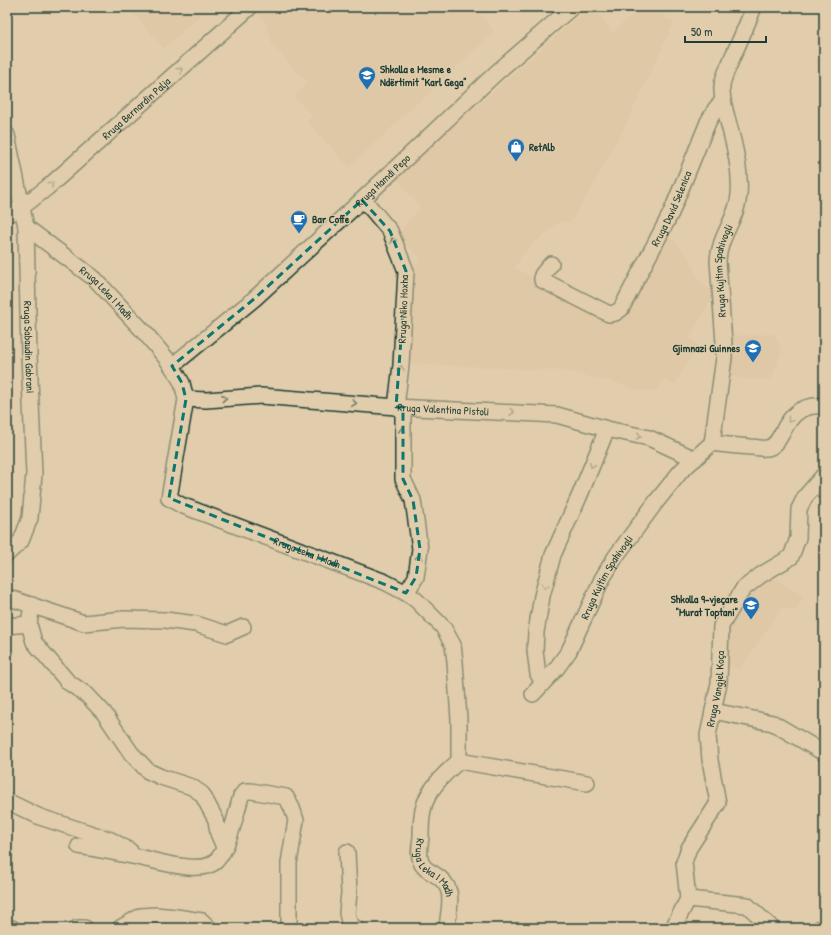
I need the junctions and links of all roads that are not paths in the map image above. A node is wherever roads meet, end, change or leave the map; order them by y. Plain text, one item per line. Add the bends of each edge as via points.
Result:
1 (250, 7) edge
2 (754, 7) edge
3 (567, 8) edge
4 (723, 101) junction
5 (7, 134) edge
6 (362, 200) junction
7 (21, 208) junction
8 (7, 215) edge
9 (26, 227) junction
10 (550, 264) dead end
11 (172, 366) junction
12 (186, 399) junction
13 (824, 406) edge
14 (399, 407) junction
15 (607, 429) junction
16 (712, 443) junction
17 (695, 459) junction
18 (824, 475) edge
19 (7, 554) edge
20 (406, 592) junction
21 (7, 597) edge
22 (32, 605) junction
23 (30, 624) junction
24 (7, 626) edge
25 (243, 627) dead end
26 (713, 711) junction
27 (824, 753) edge
28 (459, 761) junction
29 (587, 783) dead end
30 (7, 801) edge
31 (79, 846) dead end
32 (224, 847) junction
33 (347, 852) dead end
34 (138, 857) junction
35 (688, 899) junction
36 (7, 927) edge
37 (290, 927) edge
38 (824, 927) edge
39 (12, 928) edge
40 (77, 928) edge
41 (85, 928) edge
42 (120, 928) edge
43 (209, 928) edge
44 (356, 928) edge
45 (446, 928) edge
46 (673, 928) edge
47 (772, 928) edge
48 (820, 928) edge

7 -> 1 street, Rruga Bernardin Palja via 75,164
2 - 4 street via 724,78
3 - 6 street, Rruga Hamdi Pepo
4 - 10 street, Rruga David Selenica via 708,122 671,213 621,309 609,314 542,280 542,275
4 - 16 street, Rruga Kujtim Spahivogli via 735,146 739,194 736,209 718,252 724,353
5 - 7 street, Rruga Sabaudin Gabrani
6 - 11 street, Rruga Hamdi Pepo via 254,300
14 -> 6 street, Rruga Niko Hoxha via 406,271 390,231
7 - 8 street, Rruga Bernardin Palja
7 - 9 street, Rruga Sabaudin Gabrani
9 - 11 street, Rruga Leka I Madh via 95,279
9 - 19 street, Rruga Sabaudin Gabrani via 28,355 34,474 30,518 21,541
11 - 12 street, Rruga Leka I Madh via 182,383
12 -> 14 street, Rruga Valentina Pistoli via 261,396
12 - 20 street, Rruga Leka I Madh via 169,498 181,505
13 -> 16 street via 814,405 796,412 775,443 767,448
14 -> 15 street, Rruga Valentina Pistoli via 557,414
20 -> 14 street, Rruga Niko Hoxha via 416,577 420,549 413,500 402,479
15 -> 17 street, Rruga Valentina Pistoli via 649,438
15 -> 17 street, Rruga Kujtim Spahivogli via 553,555 542,596 535,651 538,688 568,651 596,590 616,556 681,471
16 - 17 street, Rruga Kujtim Spahivogli
18 - 26 street, Rruga Vangjel Koça via 805,497 799,510 798,538 791,556 743,589 721,626 719,683
20 - 28 street, Rruga Leka I Madh via 443,626 453,645 459,719
21 - 22 street
22 - 23 street
22 - 25 street via 84,623 124,619 165,620 196,624 227,634
23 - 24 street
23 - 32 street via 34,642 68,682 87,695 104,713 131,753 148,771 192,787 202,794 216,820 218,834
26 - 27 street via 773,723
26 - 35 street, Rruga Vangjel Koça via 708,735 718,803 688,848 684,862
28 - 29 street
28 - 45 street, Rruga Leka I Madh via 436,784 423,810 421,862 425,868 443,879 448,887 450,897
30 - 34 street via 40,817 111,840
31 - 34 street
32 - 34 street via 212,865 197,868 172,866
32 - 37 street via 245,791 286,798 296,820 290,863
33 - 44 street via 347,914 348,922
35 - 46 street
35 - 47 street via 747,905
36 - 39 street
38 - 48 street
40 - 41 street
42 - 43 street via 142,916 155,915 202,920

